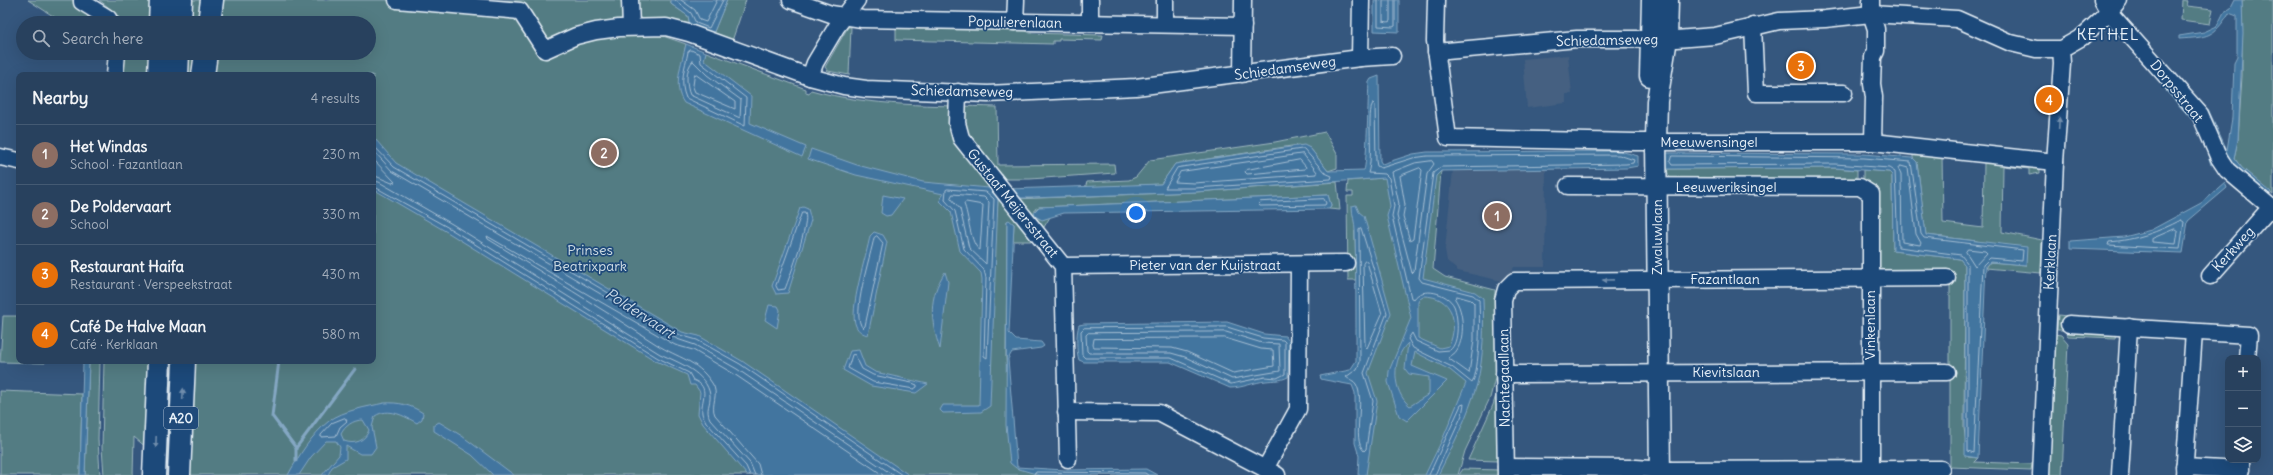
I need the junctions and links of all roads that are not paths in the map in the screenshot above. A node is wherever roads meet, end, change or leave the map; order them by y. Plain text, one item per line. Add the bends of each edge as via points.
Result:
1 (82, 0) edge
2 (161, 0) edge
3 (181, 0) edge
4 (200, 0) edge
5 (212, 0) edge
6 (397, 0) edge
7 (630, 0) edge
8 (791, 0) edge
9 (857, 0) edge
10 (1016, 0) edge
11 (1090, 0) edge
12 (1165, 0) edge
13 (1243, 0) edge
14 (1361, 0) edge
15 (1436, 0) edge
16 (1652, 0) edge
17 (1668, 0) edge
18 (2110, 4) edge
19 (1871, 7) edge
20 (105, 16) edge
21 (160, 16) edge
22 (180, 16) edge
23 (199, 16) edge
24 (210, 16) edge
25 (846, 17) junction
26 (1016, 22) junction
27 (1090, 23) junction
28 (1164, 24) junction
29 (1243, 26) junction
30 (1753, 26) junction
31 (631, 28) junction
32 (1658, 39) junction
33 (2061, 49) junction
34 (1436, 52) junction
35 (1392, 56) dead end
36 (1360, 58) junction
37 (116, 60) edge
38 (160, 60) edge
39 (178, 60) edge
40 (198, 60) edge
41 (205, 60) edge
42 (115, 72) edge
43 (159, 72) edge
44 (177, 72) edge
45 (198, 72) edge
46 (203, 72) edge
47 (1242, 74) junction
48 (810, 77) junction
49 (958, 92) junction
50 (1844, 93) dead end
51 (1652, 142) junction
52 (1873, 142) junction
53 (0, 157) edge
54 (16, 160) edge
55 (2055, 162) junction
56 (1568, 186) dead end
57 (1652, 187) junction
58 (1860, 187) joint
59 (2272, 208) edge
60 (1346, 263) dead end
61 (1299, 264) junction
62 (1063, 266) junction
63 (2210, 276) dead end
64 (1947, 278) dead end
65 (1652, 279) junction
66 (1870, 279) junction
67 (1506, 289) joint
68 (2069, 324) dead end
69 (2129, 328) junction
70 (2194, 332) junction
71 (2247, 355) edge
72 (159, 364) edge
73 (184, 364) edge
74 (1653, 372) junction
75 (1870, 372) junction
76 (1947, 372) dead end
77 (1504, 374) junction
78 (1066, 412) junction
79 (1068, 459) dead end
80 (2241, 463) edge
81 (1941, 470) dead end
82 (1506, 471) edge
83 (1580, 471) edge
84 (1861, 471) edge
85 (2184, 471) edge
86 (1271, 472) edge
87 (1654, 472) edge
88 (1764, 472) edge
89 (1810, 472) edge
90 (1901, 472) edge
91 (154, 475) edge
92 (179, 475) edge
93 (2041, 475) edge
94 (2120, 475) edge

1 - 20 street
2 - 21 highway
3 - 22 highway
4 - 23 highway
5 - 24 highway
6 - 31 street, Schiedamseweg via 520,11 545,50 582,34 613,28
7 - 31 street
8 - 25 street, Populierenlaan
9 - 25 street
10 - 26 street
11 - 27 street
12 - 28 street
13 - 29 street
14 - 36 street
15 - 34 street
16 - 32 main road, Zwaluwlaan
17 - 32 main road, Zwaluwlaan
18 - 33 street via 2082,37
18 - 59 street, Dorpsstraat via 2200,114 2227,170
19 - 30 street, Schiedamseweg via 1825,19 1779,21
19 - 33 street via 1957,19 2011,43 2036,49
19 - 52 street via 1876,29 1872,84
25 - 26 street, Populierenlaan
25 - 48 street via 837,26 815,63
26 - 27 street, Populierenlaan
27 - 28 street, Populierenlaan
28 - 29 street, Populierenlaan
29 - 47 street
30 - 32 street, Schiedamseweg via 1715,36
30 - 50 street via 1756,94
31 - 48 street, Schiedamseweg via 678,29
32 - 34 street, Schiedamseweg via 1577,39
32 - 51 main road, Zwaluwlaan
55 -> 33 street, Kerklaan
34 - 51 street, Meeuwensingel via 1448,138
35 - 36 street, Schiedamseweg
36 - 47 street, Schiedamseweg
37 - 42 street
38 - 43 highway
39 - 44 highway
40 - 45 highway
41 - 46 highway
47 - 49 street, Schiedamseweg via 1136,87 988,94
48 - 49 street, Schiedamseweg via 837,85 866,89
49 - 62 street, Gustaaf Meijersstraat via 957,123 961,138
51 - 52 street, Meeuwensingel
51 - 57 main road, Zwaluwlaan
52 - 55 street, Meeuwensingel
53 - 54 street
55 - 93 street, Kerklaan
56 - 57 street, Leeuweriksingel
57 - 58 street, Leeuweriksingel
57 - 65 main road, Zwaluwlaan
58 - 66 street, Vinkenlaan via 1871,194
59 - 63 street, Kerkweg
60 - 61 street, Pieter van der Kuijstraat
61 - 62 street, Pieter van der Kuijstraat
61 - 86 street via 1298,409
62 - 78 street, Gustaaf Meijersstraat
64 - 66 street, Fazantlaan
65 - 66 street, Fazantlaan
65 -> 67 street, Fazantlaan via 1514,281
65 - 74 main road, Zwaluwlaan
66 - 75 street, Vinkenlaan
67 - 77 street, Nachtegaallaan via 1503,300
68 - 69 street
69 - 70 street
69 - 94 street
70 - 71 street via 2249,335
70 - 85 street
72 -> 91 highway, A20
92 -> 73 highway, A20
74 - 75 street, Kievitslaan
74 - 77 street, Kievitslaan
74 - 87 main road, Zwaluwlaan
75 - 76 street, Kievitslaan
75 - 84 street, Vinkenlaan
77 - 82 street, Nachtegaallaan
78 - 79 street, Gustaaf Meijersstraat
78 - 86 street via 1159,413
80 - 85 street via 2241,470
81 - 90 street
82 - 83 street
83 - 87 street
84 - 89 street
84 - 90 street
87 - 88 street
88 - 89 street

